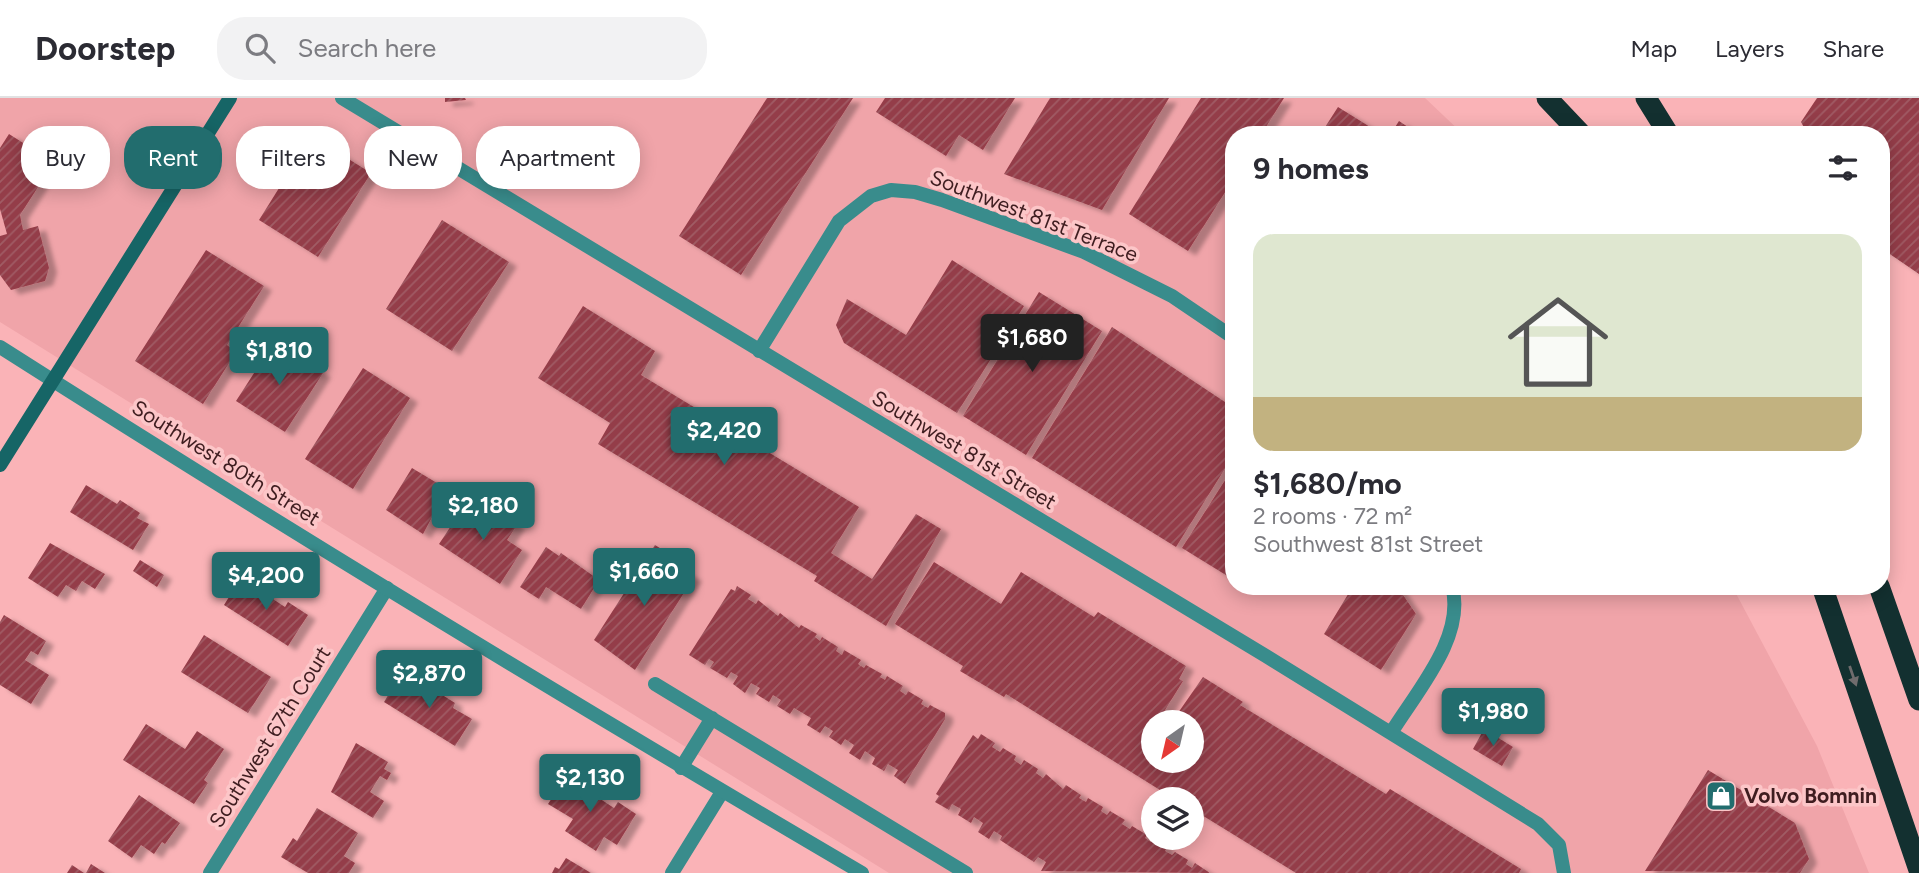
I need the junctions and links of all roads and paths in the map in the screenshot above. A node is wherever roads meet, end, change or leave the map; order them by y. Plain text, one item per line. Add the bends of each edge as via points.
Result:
1 (230, 98) edge
2 (342, 98) edge
3 (1547, 98) edge
4 (1646, 98) edge
5 (1573, 126) edge
6 (1663, 126) edge
7 (1225, 332) edge
8 (0, 346) edge
9 (759, 351) junction
10 (54, 380) junction
11 (0, 465) edge
12 (387, 589) junction
13 (1453, 595) edge
14 (1825, 595) edge
15 (1883, 595) edge
16 (656, 684) dead end
17 (1919, 700) edge
18 (712, 718) junction
19 (1391, 733) junction
20 (681, 768) junction
21 (722, 792) junction
22 (1919, 870) edge
23 (211, 873) edge
24 (672, 873) edge
25 (862, 873) edge
26 (966, 873) edge
27 (1564, 873) edge

1 - 10 main road
2 - 9 street, Southwest 81st Street
3 - 5 highway
4 - 6 highway
7 - 9 street, Southwest 81st Terrace via 1172,296 1084,253 942,200 891,190 871,196 839,220
8 - 10 street, Southwest 80th Street
9 - 19 street, Southwest 81st Street
10 - 11 main road
10 - 12 street, Southwest 80th Street
12 - 20 street, Southwest 80th Street
12 - 23 street, Southwest 67th Court
13 - 19 street via 1451,637
14 -> 22 highway
15 - 17 highway
16 - 18 street
18 - 20 street
18 - 26 street
19 - 27 street, Southwest 81st Street via 1538,824 1559,845
20 - 21 street, Southwest 80th Street
21 - 24 street
21 - 25 street, Southwest 80th Street

